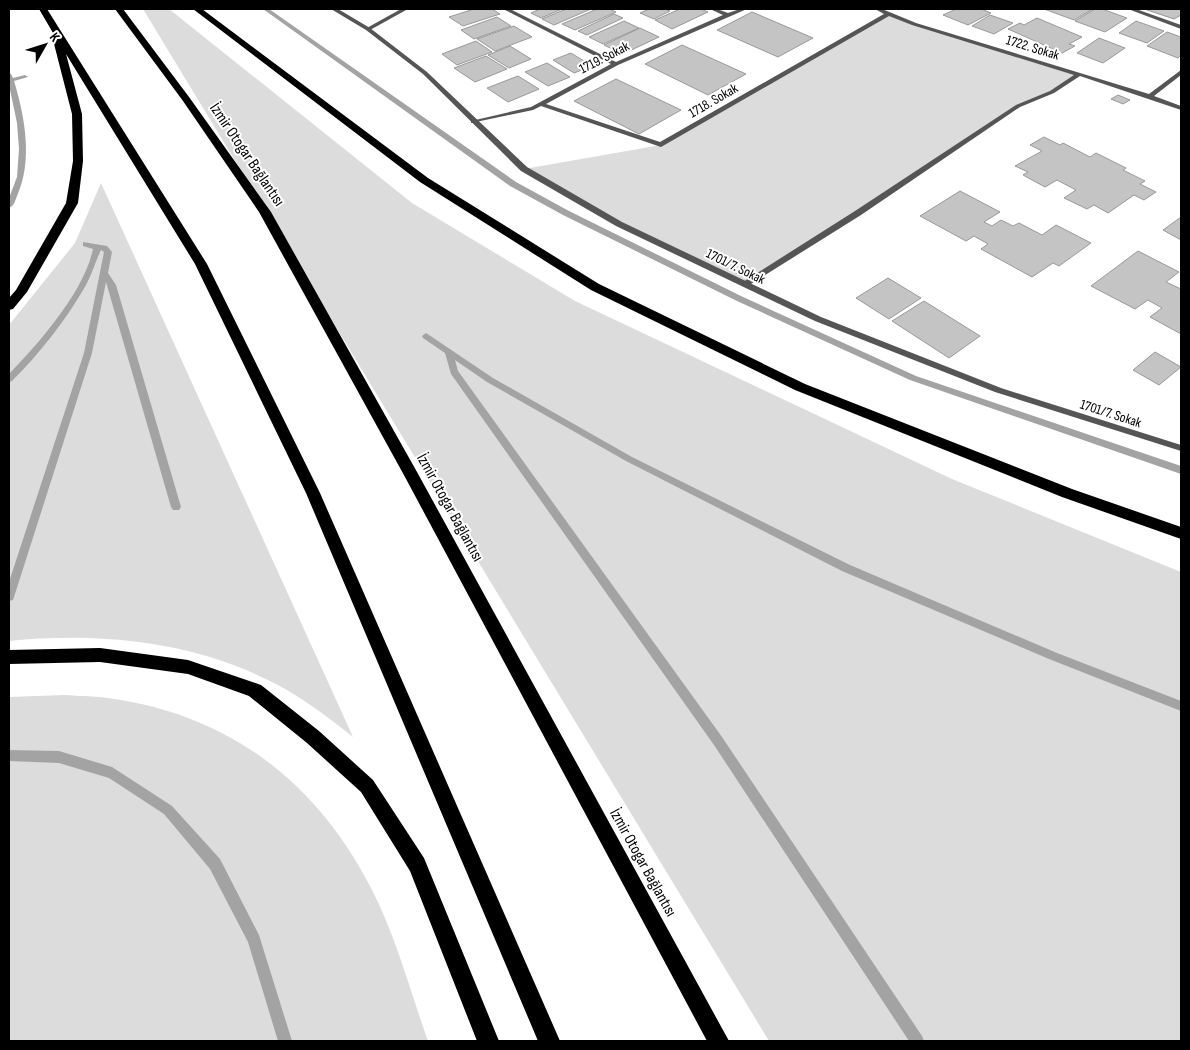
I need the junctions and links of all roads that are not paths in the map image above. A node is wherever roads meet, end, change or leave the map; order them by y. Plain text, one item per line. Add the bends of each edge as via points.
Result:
1 (43, 9) edge
2 (119, 9) edge
3 (197, 9) edge
4 (334, 9) edge
5 (405, 9) edge
6 (506, 9) edge
7 (713, 9) edge
8 (744, 9) edge
9 (878, 9) edge
10 (1131, 9) edge
11 (888, 14) junction
12 (727, 15) junction
13 (55, 26) junction
14 (1181, 27) edge
15 (368, 29) junction
16 (616, 64) junction
17 (1181, 72) edge
18 (1079, 74) junction
19 (1149, 97) junction
20 (540, 104) junction
21 (1181, 108) edge
22 (473, 122) junction
23 (746, 284) junction
24 (9, 306) edge
25 (1181, 448) edge
26 (1181, 533) edge
27 (9, 657) edge
28 (488, 1041) edge
29 (549, 1041) edge
30 (718, 1041) edge

1 - 13 highway
2 - 30 highway, İzmir Otogar Bağlantısı via 264,212 412,476
3 - 26 highway via 424,180 595,287 800,387 1067,493
4 - 15 street, 1701/7. Sokak
5 - 15 street
6 - 16 street
7 - 12 street
8 - 12 street, 1719. Sokak
9 - 11 street, 1722. Sokak
10 - 14 street
11 - 18 street, 1722. Sokak
11 - 20 street, 1718. Sokak via 661,144
12 - 16 street, 1719. Sokak
13 - 24 highway via 77,114 78,161 72,203 21,292
13 - 29 highway via 205,272 313,493
15 - 22 street, 1701/7. Sokak via 425,74
16 - 20 street, 1719. Sokak
17 - 19 street
18 - 19 street, 1722. Sokak
18 - 23 street via 1052,92 1018,106
19 - 21 street, 1722. Sokak
20 - 22 street, 1719. Sokak
22 - 23 street, 1701/7. Sokak via 524,169 620,224
23 - 25 street, 1701/7. Sokak via 818,319 998,390
27 - 28 highway via 100,655 188,667 255,690 277,707 367,786 417,865

